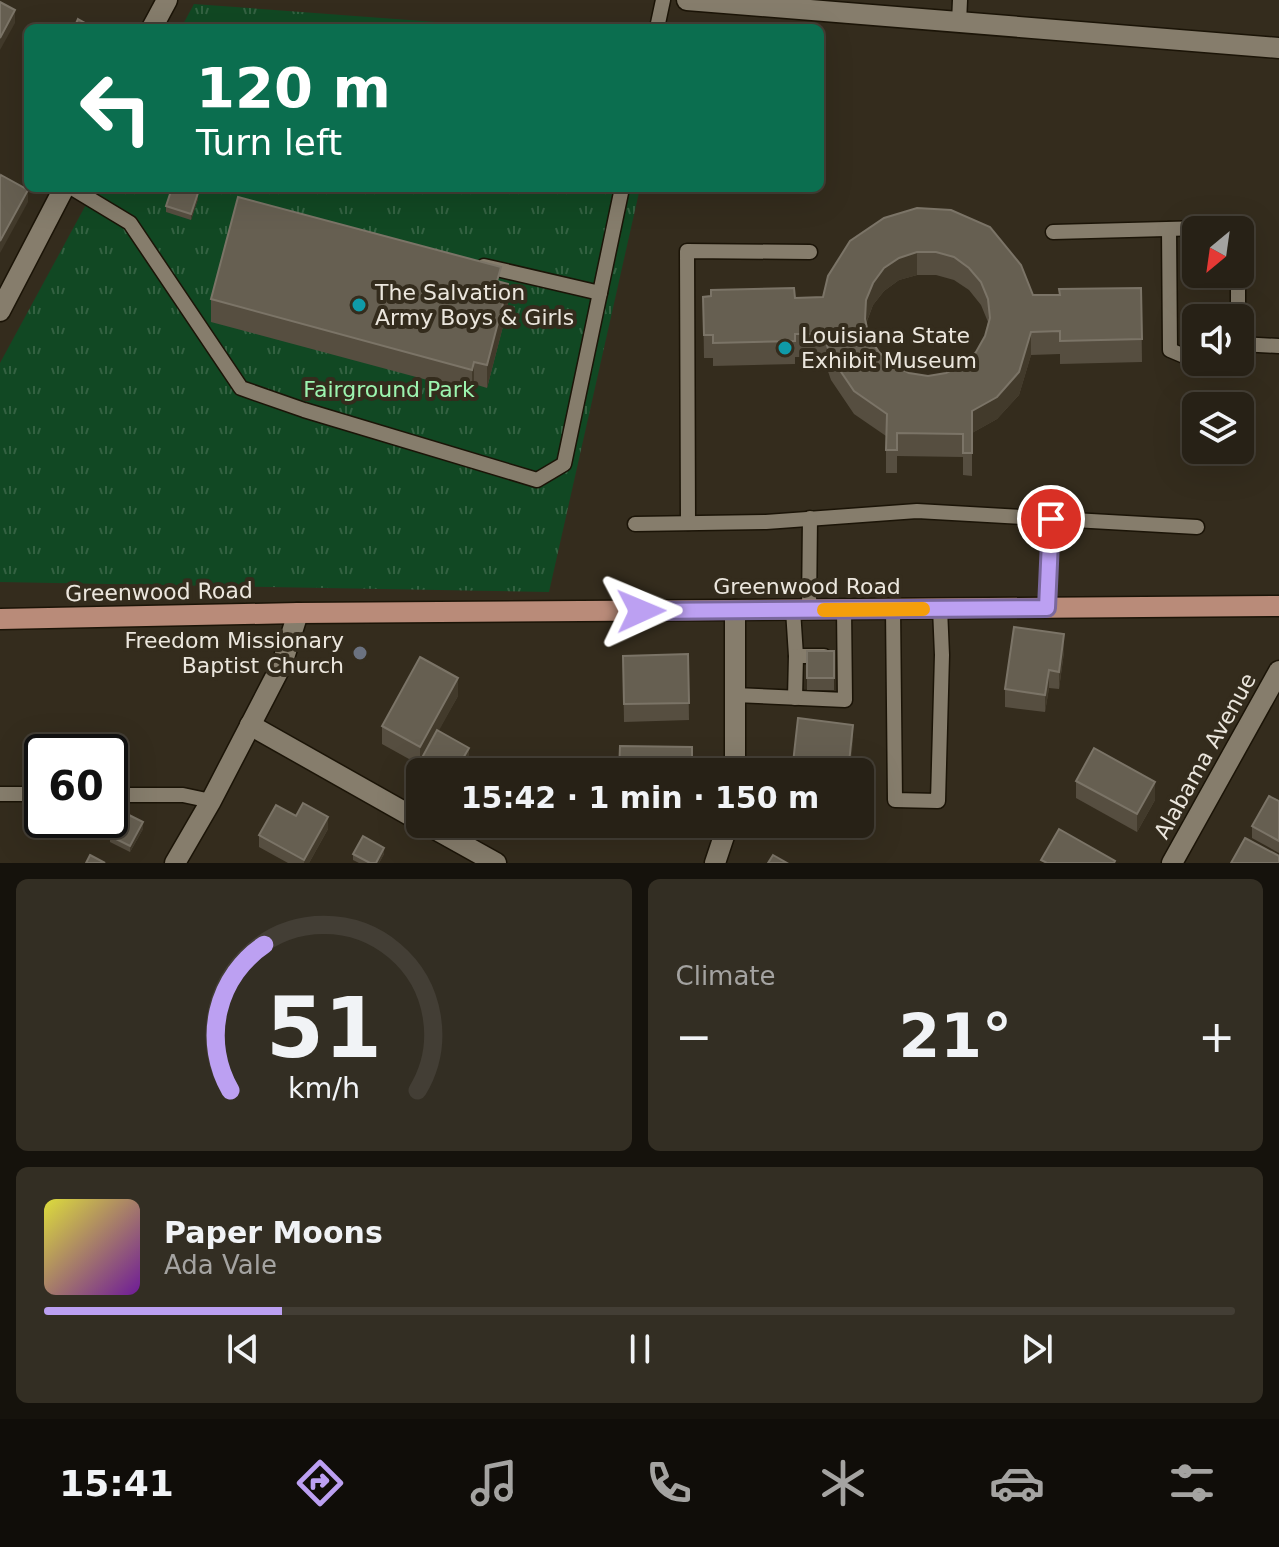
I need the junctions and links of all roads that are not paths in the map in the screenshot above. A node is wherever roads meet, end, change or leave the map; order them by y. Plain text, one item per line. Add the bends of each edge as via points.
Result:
1 (167, 0) edge
2 (663, 0) edge
3 (687, 0) edge
4 (960, 0) edge
5 (788, 4) edge
6 (864, 7) edge
7 (959, 23) junction
8 (154, 24) edge
9 (658, 24) edge
10 (1279, 48) edge
11 (62, 192) edge
12 (79, 192) edge
13 (621, 192) edge
14 (1169, 229) junction
15 (1182, 229) edge
16 (1053, 232) dead end
17 (810, 252) dead end
18 (470, 263) edge
19 (600, 293) junction
20 (0, 309) edge
21 (1254, 345) edge
22 (1279, 346) edge
23 (1182, 355) edge
24 (810, 518) junction
25 (1051, 519) junction
26 (688, 523) junction
27 (635, 524) dead end
28 (1197, 527) dead end
29 (1279, 606) edge
30 (940, 608) junction
31 (1047, 608) junction
32 (844, 609) junction
33 (893, 609) junction
34 (735, 610) junction
35 (801, 610) junction
36 (298, 613) junction
37 (0, 619) edge
38 (796, 656) junction
39 (844, 656) junction
40 (1279, 671) edge
41 (735, 695) junction
42 (795, 698) junction
43 (250, 725) junction
44 (735, 758) edge
45 (0, 794) edge
46 (24, 794) edge
47 (128, 795) edge
48 (211, 801) junction
49 (406, 813) edge
50 (451, 838) edge
51 (723, 838) edge
52 (175, 863) edge
53 (496, 863) edge
54 (715, 863) edge
55 (1172, 863) edge

1 - 8 street
2 - 9 lane
3 - 5 street
4 - 7 lane
5 - 6 street
6 - 7 street
7 - 10 street
11 - 20 street
12 - 19 lane via 130,223 241,388 537,480 564,464
13 - 19 lane
14 - 15 lane
14 - 16 lane
14 - 23 lane via 1170,350
17 - 26 lane via 687,251
18 - 19 lane
21 - 22 lane
24 - 25 lane via 917,511
24 - 26 lane
24 - 35 lane
25 - 28 lane
25 - 31 lane
26 - 27 lane
29 - 31 main road, Greenwood Road
30 - 31 main road, Greenwood Road
30 - 33 main road, Greenwood Road
30 - 33 lane via 938,801 895,800
32 - 33 main road, Greenwood Road
32 - 35 main road, Greenwood Road
32 - 39 lane
34 - 35 main road, Greenwood Road
34 - 36 main road, Greenwood Road
34 - 41 street
35 - 38 lane
36 - 37 main road, Greenwood Road
36 - 43 street via 282,664
38 - 39 lane
38 - 42 lane
39 - 42 lane via 845,700
40 - 55 street, Alabama Avenue
41 - 42 lane
41 - 44 street
43 - 48 street
43 - 49 street
45 - 46 lane
47 - 48 lane
48 - 52 street
50 - 53 street
51 - 54 street

